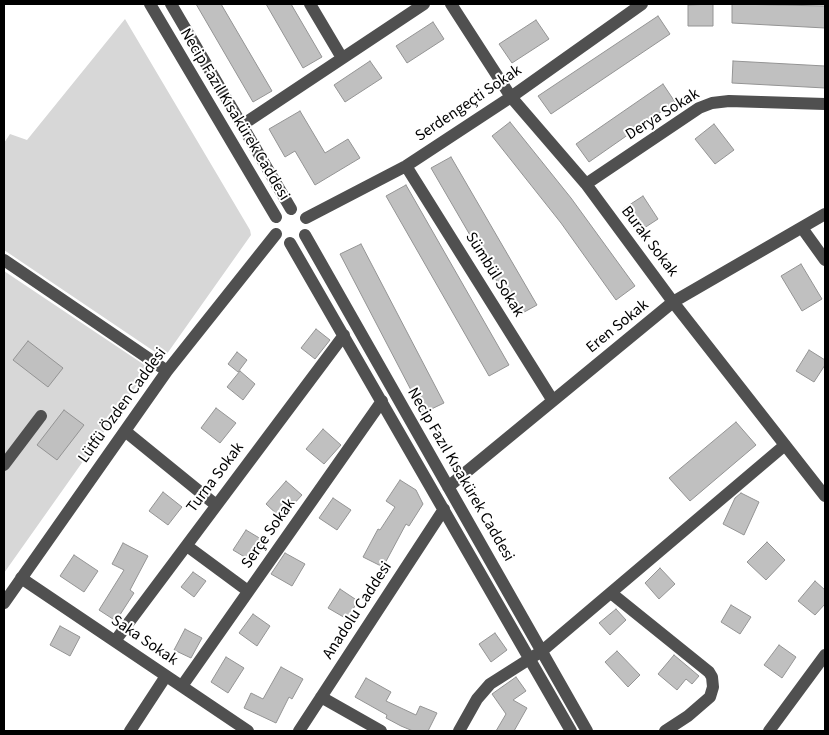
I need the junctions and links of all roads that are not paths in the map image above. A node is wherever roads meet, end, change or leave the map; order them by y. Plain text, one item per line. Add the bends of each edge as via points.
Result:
1 (150, 4) edge
2 (171, 4) edge
3 (310, 4) edge
4 (424, 4) edge
5 (451, 4) edge
6 (642, 4) edge
7 (342, 58) junction
8 (511, 98) junction
9 (825, 104) edge
10 (242, 125) junction
11 (406, 166) junction
12 (586, 184) junction
13 (291, 209) junction
14 (825, 214) edge
15 (276, 217) junction
16 (306, 218) junction
17 (802, 228) junction
18 (276, 234) junction
19 (305, 235) junction
20 (290, 243) junction
21 (4, 260) edge
22 (825, 260) edge
23 (673, 302) junction
24 (344, 335) junction
25 (166, 371) junction
26 (382, 401) junction
27 (553, 401) junction
28 (42, 416) dead end
29 (125, 431) junction
30 (785, 445) junction
31 (4, 465) edge
32 (448, 487) junction
33 (825, 496) edge
34 (216, 505) junction
35 (444, 509) junction
36 (186, 546) junction
37 (21, 578) junction
38 (248, 591) junction
39 (611, 593) junction
40 (4, 603) edge
41 (115, 641) junction
42 (542, 651) junction
43 (825, 655) edge
44 (530, 658) junction
45 (166, 676) junction
46 (182, 686) junction
47 (322, 697) junction
48 (775, 729) edge
49 (130, 731) edge
50 (248, 731) edge
51 (299, 731) edge
52 (381, 731) edge
53 (459, 731) edge
54 (571, 731) edge
55 (587, 731) edge
56 (665, 731) edge

1 - 15 street, Necip Fazıl Kısakürek Caddesi
2 - 10 street, Necip Fazıl Kısakürek Caddesi
3 - 7 street
4 - 7 street
5 - 8 street, Burak Sokak
6 - 8 street, Serdengeçti Sokak
7 - 10 street
8 - 11 street, Serdengeçti Sokak
8 - 12 street, Burak Sokak
9 - 12 street, Derya Sokak via 712,103 699,108
10 - 13 street, Necip Fazıl Kısakürek Caddesi
11 - 16 street, Serdengeçti Sokak
11 - 27 street, Sümbül Sokak
12 - 23 street, Burak Sokak
13 - 15 street
13 - 16 street
14 - 17 street, Eren Sokak
15 - 18 street
16 - 19 street
17 - 22 street
17 - 23 street, Eren Sokak
18 - 20 street
18 - 25 street, Lütfü Özden Caddesi
19 - 20 street via 296,243
19 - 32 street, Necip Fazıl Kısakürek Caddesi
20 - 24 street, Necip Fazıl Kısakürek Caddesi
21 - 25 street
23 - 27 street, Eren Sokak
23 - 30 street, Burak Sokak
24 - 26 street, Necip Fazıl Kısakürek Caddesi
24 - 34 street, Turna Sokak
25 - 29 street, Lütfü Özden Caddesi
26 - 35 street, Necip Fazıl Kısakürek Caddesi
26 - 38 street, Serçe Sokak
27 - 32 street, Eren Sokak
28 - 31 street
29 - 34 street
29 - 37 street, Lütfü Özden Caddesi
30 - 33 street, Burak Sokak
30 - 39 street
32 - 42 street, Necip Fazıl Kısakürek Caddesi
34 - 36 street, Turna Sokak
35 - 44 street, Necip Fazıl Kısakürek Caddesi
35 - 47 street, Anadolu Caddesi
36 - 38 street
36 - 41 street, Turna Sokak
37 - 40 street, Lütfü Özden Caddesi
37 - 41 street, Saka Sokak
38 - 46 street, Serçe Sokak
39 - 42 street
39 - 56 street via 712,677 710,697
41 - 45 street, Saka Sokak
42 - 44 street
42 - 55 street, Necip Fazıl Kısakürek Caddesi
43 - 48 street
44 - 53 street via 490,684
44 - 54 street, Necip Fazıl Kısakürek Caddesi
45 - 46 street, Saka Sokak
45 - 49 street
46 - 50 street, Saka Sokak
47 - 51 street, Anadolu Caddesi
47 - 52 street

